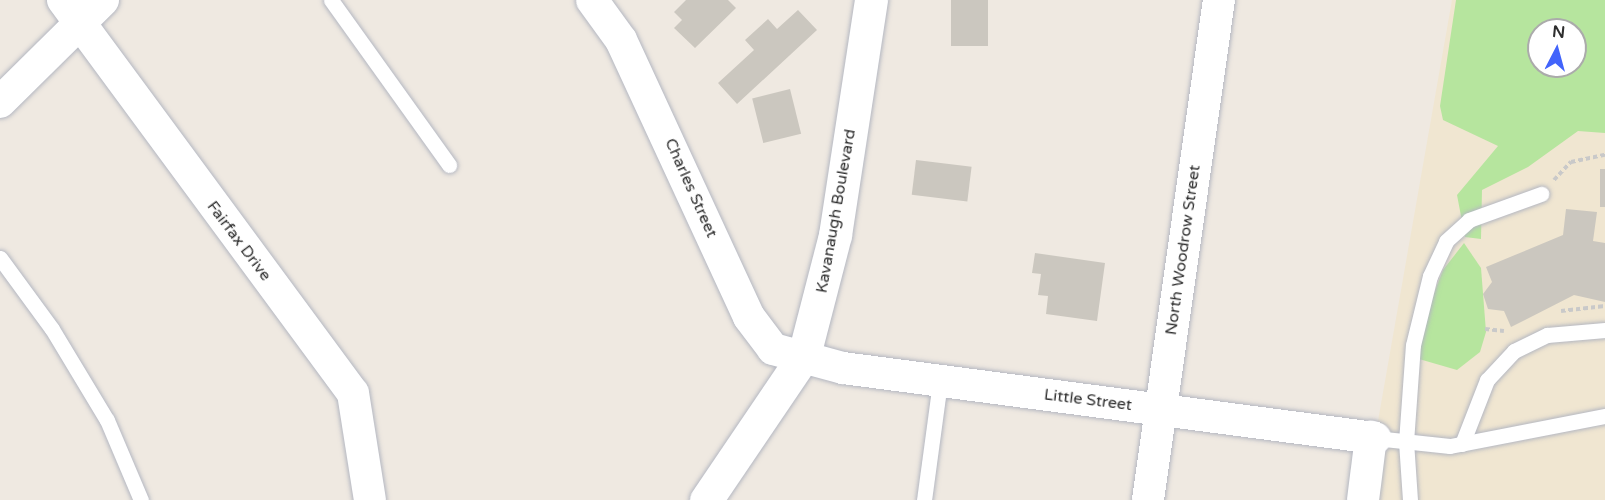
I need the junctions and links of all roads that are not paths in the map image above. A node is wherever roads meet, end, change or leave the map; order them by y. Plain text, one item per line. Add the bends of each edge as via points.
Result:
1 (103, 0) edge
2 (332, 0) edge
3 (592, 0) edge
4 (871, 0) edge
5 (1219, 0) edge
6 (70, 12) edge
7 (0, 102) edge
8 (449, 165) dead end
9 (1540, 194) road end
10 (0, 258) edge
11 (1605, 330) edge
12 (804, 355) junction
13 (940, 381) junction
14 (1160, 410) junction
15 (1605, 416) edge
16 (1373, 437) junction
17 (1406, 442) junction
18 (1462, 444) junction
19 (141, 500) edge
20 (370, 500) edge
21 (706, 500) edge
22 (924, 500) edge
23 (1148, 500) edge
24 (1364, 500) edge
25 (1410, 500) edge

1 - 6 street
2 - 8 lane
3 - 12 street, Charles Street via 621,40 749,317 773,349
4 - 12 street, Kavanaugh Boulevard via 835,235
5 - 14 street, North Woodrow Street
6 - 7 street
6 - 20 street, Fairfax Drive via 353,393
9 - 17 lane via 1470,220 1446,241 1430,276 1413,345
10 - 19 lane via 52,329 107,420
11 - 18 lane via 1547,335 1514,351 1487,380
12 - 13 street, Little Street via 843,368
12 - 21 street, Kavanaugh Boulevard
13 - 14 street, Little Street
13 - 22 lane
14 - 16 street, Little Street
14 - 23 street, North Woodrow Street
15 - 18 lane
16 - 17 lane
16 - 24 street
17 - 18 lane
17 - 25 lane

